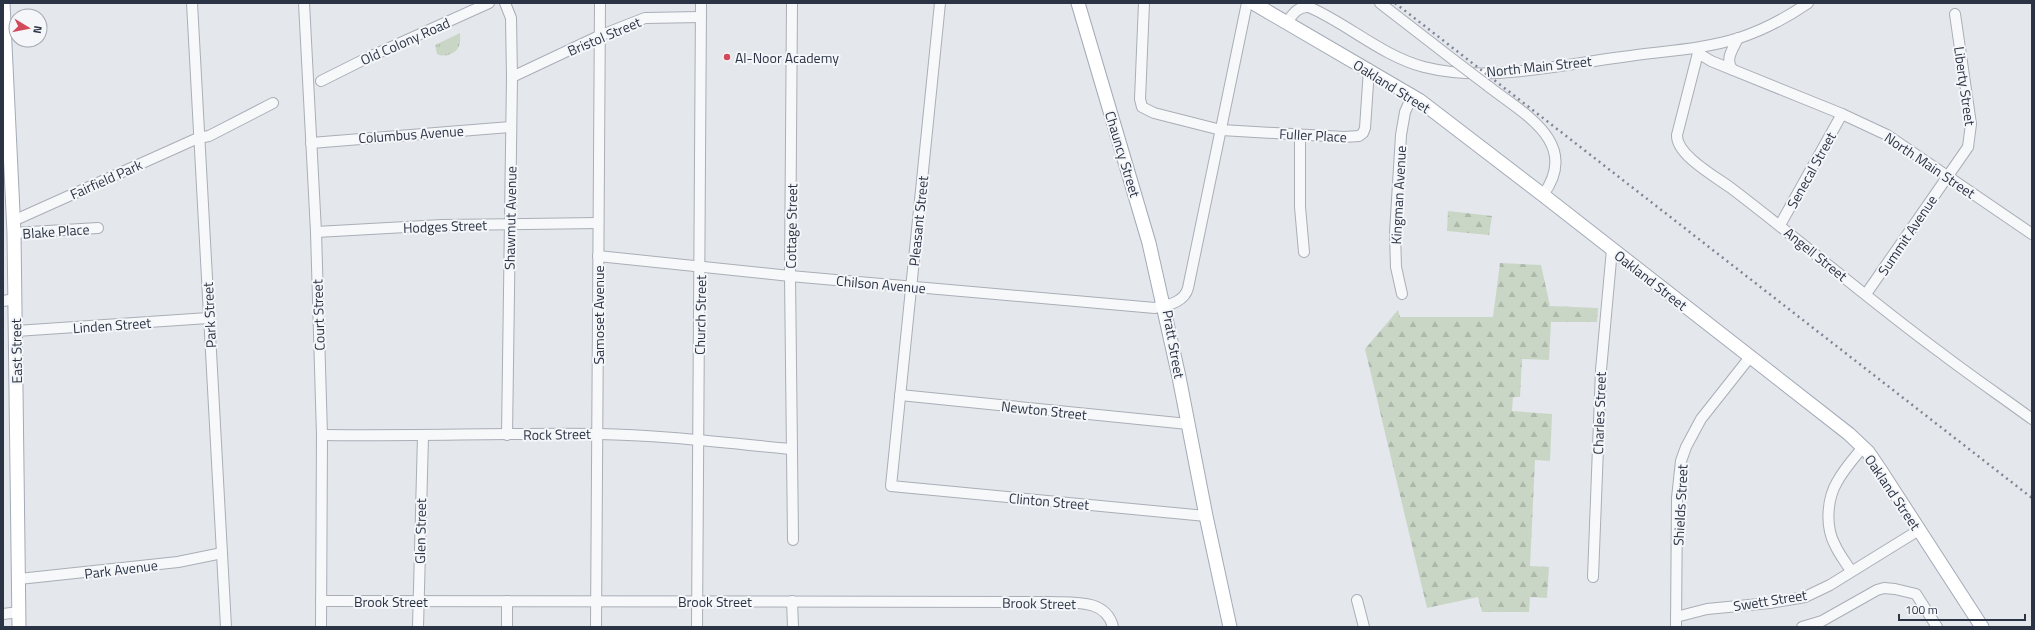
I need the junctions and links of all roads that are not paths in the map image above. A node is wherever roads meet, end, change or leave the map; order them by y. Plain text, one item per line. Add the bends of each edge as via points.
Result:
1 (3, 3) edge
2 (192, 3) edge
3 (304, 3) edge
4 (490, 3) edge
5 (506, 3) edge
6 (600, 3) edge
7 (701, 3) edge
8 (792, 3) edge
9 (940, 3) edge
10 (1078, 3) edge
11 (1144, 3) edge
12 (1247, 3) edge
13 (1253, 3) edge
14 (1380, 3) edge
15 (1808, 3) edge
16 (1955, 14) dead end
17 (701, 17) junction
18 (1287, 22) junction
19 (599, 36) junction
20 (1738, 38) junction
21 (1696, 51) junction
22 (1369, 70) junction
23 (1734, 70) junction
24 (512, 77) junction
25 (321, 81) dead end
26 (1412, 96) junction
27 (274, 103) dead end
28 (1842, 114) junction
29 (511, 126) junction
30 (1221, 130) junction
31 (1300, 135) junction
32 (198, 138) junction
33 (311, 143) junction
34 (1947, 176) junction
35 (1542, 195) junction
36 (598, 223) junction
37 (510, 224) junction
38 (1780, 225) junction
39 (13, 227) junction
40 (98, 228) dead end
41 (316, 232) junction
42 (2032, 233) edge
43 (1612, 249) junction
44 (1304, 252) dead end
45 (598, 256) junction
46 (700, 266) junction
47 (790, 276) junction
48 (911, 286) junction
49 (1402, 294) dead end
50 (1866, 294) junction
51 (9, 300) edge
52 (1164, 306) junction
53 (208, 318) junction
54 (16, 331) junction
55 (1750, 357) junction
56 (900, 395) junction
57 (2032, 419) edge
58 (1188, 424) junction
59 (598, 434) junction
60 (322, 435) junction
61 (507, 435) junction
62 (423, 436) junction
63 (699, 441) junction
64 (1863, 447) junction
65 (791, 449) junction
66 (891, 486) joint
67 (1206, 516) junction
68 (1919, 530) junction
69 (793, 540) dead end
70 (222, 553) junction
71 (1851, 572) junction
72 (1593, 577) dead end
73 (19, 580) junction
74 (419, 600) junction
75 (597, 600) junction
76 (696, 600) junction
77 (1357, 600) dead end
78 (321, 601) junction
79 (507, 601) junction
80 (792, 602) junction
81 (19, 612) junction
82 (3, 614) edge
83 (1676, 622) edge
84 (19, 627) edge
85 (226, 627) edge
86 (321, 627) edge
87 (418, 627) edge
88 (507, 627) edge
89 (596, 627) edge
90 (697, 627) edge
91 (793, 627) edge
92 (1113, 627) edge
93 (1230, 627) edge
94 (1364, 627) edge
95 (1802, 627) edge
96 (1937, 627) edge
97 (1982, 627) edge

1 - 39 main road, East Street
2 - 32 street, Park Street
3 - 33 street, Court Street
4 - 25 street, Old Colony Road
5 - 24 street, Shawmut Avenue via 512,18
6 - 19 street, Samoset Avenue
7 - 17 street, Church Street
8 - 47 street, Cottage Street
9 - 48 street, Pleasant Street
10 - 52 main road, Chauncy Street via 1148,240
11 - 30 street, Fuller Place via 1140,99 1142,107 1154,113
12 - 30 street, Pratt Street
13 - 18 main road, Oakland Street
14 - 35 street, bridge via 1538,126 1551,142 1556,157 1553,180
15 - 20 street via 1786,18
16 - 34 street, Liberty Street via 1971,136 1968,147
17 - 19 street, Bristol Street via 645,18
17 - 46 street, Church Street
18 - 21 street, North Main Street via 1297,10 1309,7 1403,60 1423,67 1452,72 1505,72
18 - 22 main road, Oakland Street
19 - 24 street, Bristol Street
19 - 36 street, Samoset Avenue
20 - 21 street
20 - 23 street via 1729,59 1729,65
21 - 23 street, North Main Street
21 - 38 street, Angell Street via 1676,135 1678,145 1698,164
22 - 26 main road, Oakland Street
22 - 31 street, Fuller Place via 1362,135
23 - 28 street, North Main Street
24 - 29 street, Shawmut Avenue
26 - 35 main road, Oakland Street
26 - 49 street, Kingman Avenue via 1405,112 1401,135 1395,233 1396,267
27 - 32 street via 209,136
28 - 34 street, North Main Street via 1900,143
28 - 38 street, Senecal Street
29 - 33 street, Columbus Avenue
29 - 37 street, Shawmut Avenue
30 - 31 street, Fuller Place
30 - 52 street, Pratt Street via 1187,294 1179,301
31 - 44 street via 1300,195
32 - 39 street, Fairfield Park
32 - 53 street, Park Street
33 - 41 street, Court Street
34 - 42 street, North Main Street
34 - 50 street, Summit Avenue
35 - 43 main road, Oakland Street
36 - 37 street, Hodges Street
36 - 45 street, Samoset Avenue
37 - 41 street, Hodges Street via 442,224
37 - 61 street, Shawmut Avenue
38 - 50 street, Angell Street
39 - 40 street, Blake Place
39 - 51 main road, East Street
41 - 60 street, Court Street
43 - 55 main road, Oakland Street
43 - 72 street, Charles Street via 1601,370
45 - 46 street, Chilson Avenue
45 - 59 street, Samoset Avenue
46 - 47 street, Chilson Avenue
46 - 63 street, Church Street
47 - 48 street, Chilson Avenue
47 - 65 street, Cottage Street
48 - 52 street, Chilson Avenue via 1155,308
48 - 56 street, Pleasant Street
50 - 57 street, Angell Street via 1940,353
51 - 54 main road, East Street
52 - 58 main road, Pratt Street
53 - 54 street, Linden Street
53 - 70 street, Park Street
54 - 73 main road, East Street
55 - 64 main road, Oakland Street
55 - 83 street, Shields Street via 1701,419 1681,461 1677,498
56 - 58 street, Newton Street
56 - 66 street, Pleasant Street
58 - 67 main road, Pratt Street
59 - 61 street, Rock Street
59 - 63 street, Rock Street
59 - 75 street, Samoset Avenue
60 - 62 street, Rock Street
60 - 78 street, Court Street
61 - 62 street, Rock Street
62 - 74 street, Glen Street
63 - 65 street, Rock Street
63 - 76 street, Church Street
64 - 68 main road, Oakland Street
64 - 71 street via 1837,481 1829,514 1829,530 1834,544
65 - 69 street, Cottage Street
66 - 67 street, Clinton Street
67 - 93 main road, Pratt Street
68 - 71 street, Swett Street
68 - 97 main road, Oakland Street
70 - 73 street, Park Avenue via 178,562
70 - 85 street, Park Street
71 - 83 street, Swett Street via 1805,597 1707,609
73 - 81 main road, East Street
74 - 78 street, Brook Street
74 - 79 street, Brook Street
74 - 87 street, Glen Street
75 - 76 street, Brook Street
75 - 79 street, Brook Street
75 - 89 street, Samoset Avenue
76 - 80 street, Brook Street
76 - 90 street, Church Street
77 - 94 street
78 - 86 street, Court Street
79 - 88 street
80 - 91 street
80 - 92 street, Brook Street via 1056,602 1099,606 1106,612
81 - 82 street
81 - 84 main road, East Street
95 - 96 street via 1822,621 1884,588 1916,594

